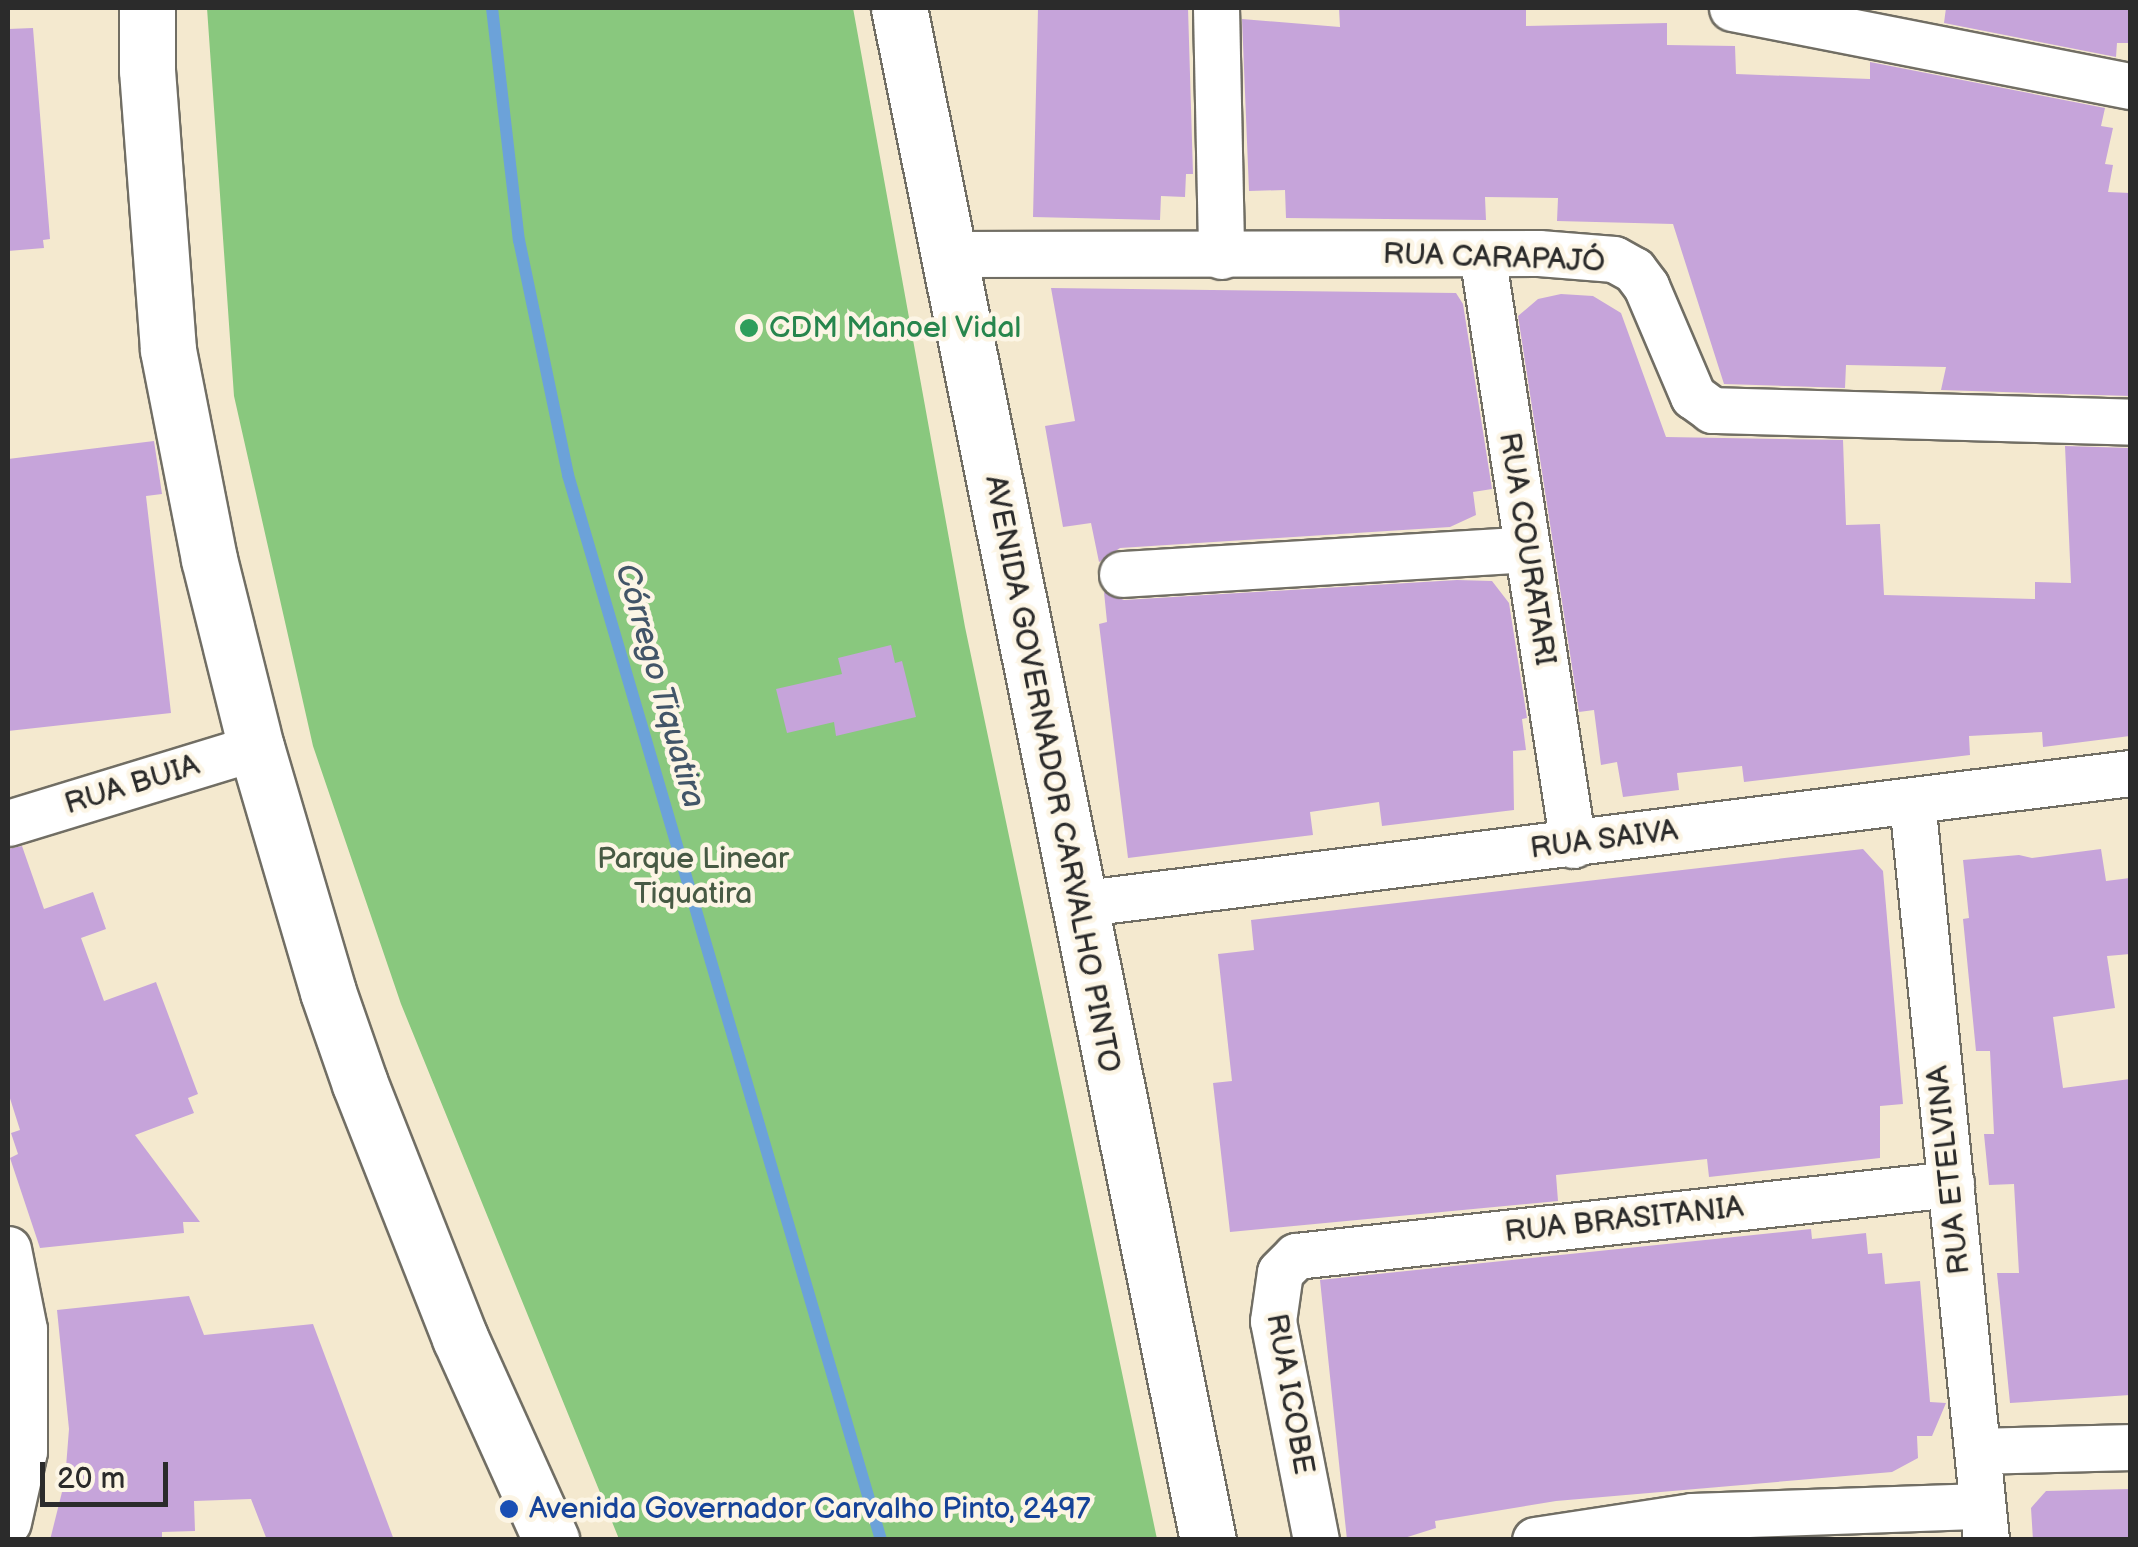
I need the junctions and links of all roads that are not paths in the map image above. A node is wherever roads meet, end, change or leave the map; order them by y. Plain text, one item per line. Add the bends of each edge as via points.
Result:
1 (147, 8) edge
2 (899, 8) edge
3 (1216, 8) edge
4 (1732, 8) edge
5 (2130, 86) edge
6 (948, 254) junction
7 (1482, 254) junction
8 (1222, 256) junction
9 (2130, 422) edge
10 (1527, 548) junction
11 (1122, 574) dead end
12 (256, 747) junction
13 (2130, 773) edge
14 (1912, 802) junction
15 (8, 823) edge
16 (1573, 844) junction
17 (1077, 904) junction
18 (1950, 1184) junction
19 (8, 1249) edge
20 (1296, 1256) joint
21 (2130, 1447) edge
22 (1978, 1452) junction
23 (8, 1522) edge
24 (1984, 1523) edge
25 (551, 1540) edge
26 (1208, 1540) edge
27 (1316, 1540) edge
28 (1535, 1540) edge

1 - 12 main road via 168,350 209,559
2 - 6 main road, AVENIDA GOVERNADOR CARVALHO PINTO
3 - 8 street
4 - 5 street
6 - 8 street, RUA CARAPAJÓ
6 - 17 main road, AVENIDA GOVERNADOR CARVALHO PINTO
7 - 8 street, RUA CARAPAJÓ
7 - 9 street, RUA CARAPAJÓ via 1590,256 1634,270 1692,396 1712,410
7 - 10 street, RUA COURATARI
10 - 11 street
10 - 16 street, RUA COURATARI
12 - 15 street, RUA BUIA
12 - 25 main road via 360,1084 460,1338
13 - 14 street, RUA SAIVA
14 - 16 street, RUA SAIVA
14 - 18 street, RUA ETELVINA
16 - 17 street, RUA SAIVA
17 - 26 main road, AVENIDA GOVERNADOR CARVALHO PINTO
18 - 20 street, RUA BRASITANIA
18 - 22 street, RUA ETELVINA
19 - 23 street via 24,1329 24,1451
20 - 27 street, RUA ICOBE via 1280,1272 1273,1321
21 - 22 street
22 - 24 street, RUA ETELVINA
24 - 28 street via 1692,1516

